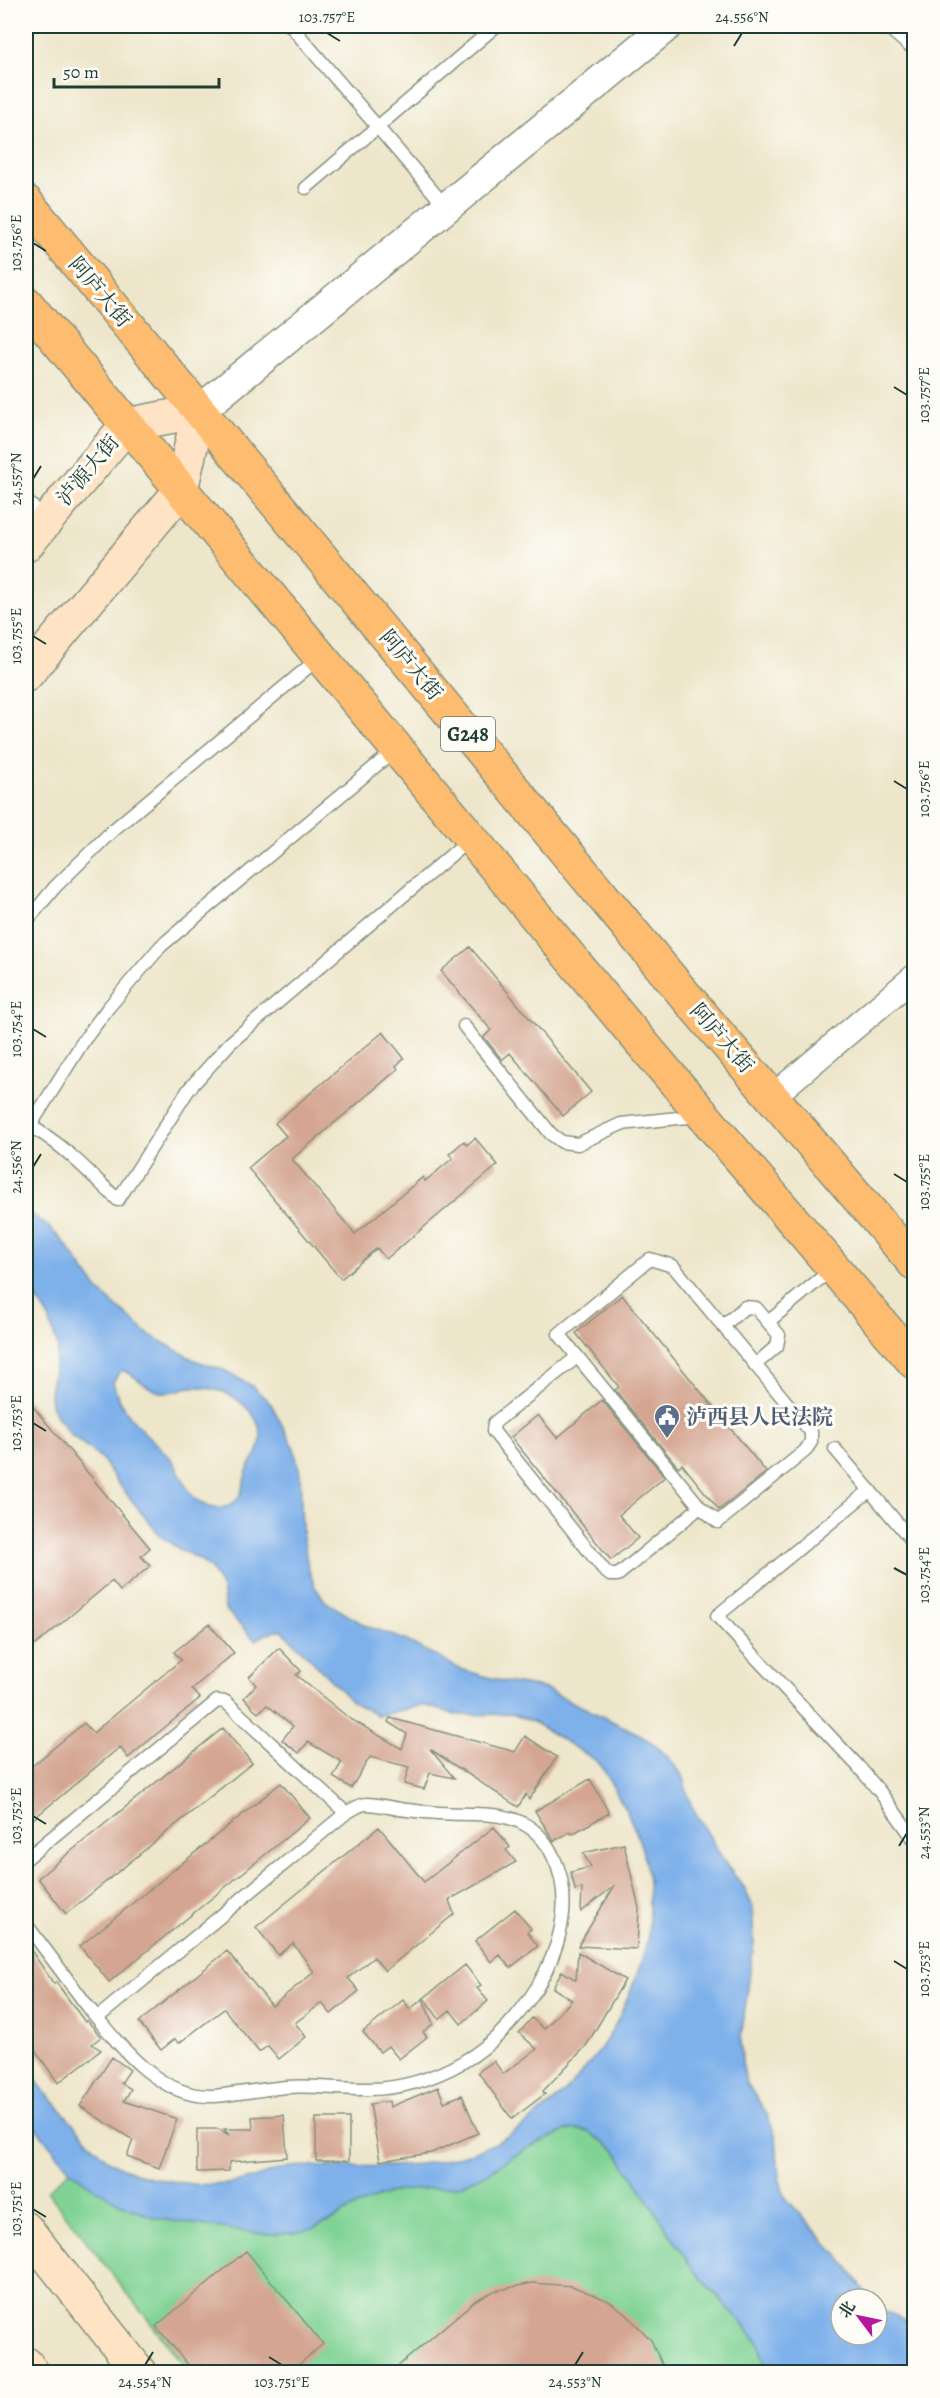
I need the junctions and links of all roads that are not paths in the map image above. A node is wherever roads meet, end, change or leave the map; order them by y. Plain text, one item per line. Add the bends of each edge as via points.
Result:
1 (291, 26) edge
2 (496, 26) edge
3 (666, 26) edge
4 (900, 26) edge
5 (915, 38) edge
6 (377, 127) junction
7 (306, 188) dead end
8 (26, 202) edge
9 (446, 208) junction
10 (26, 303) edge
11 (199, 411) junction
12 (127, 425) junction
13 (181, 490) junction
14 (36, 510) edge
15 (26, 545) edge
16 (320, 657) junction
17 (26, 675) edge
18 (396, 748) junction
19 (471, 838) junction
20 (26, 922) edge
21 (915, 977) edge
22 (464, 1026) dead end
23 (772, 1097) junction
24 (703, 1115) junction
25 (28, 1125) edge
26 (915, 1263) edge
27 (833, 1268) junction
28 (768, 1322) junction
29 (723, 1326) junction
30 (577, 1356) junction
31 (915, 1362) edge
32 (755, 1365) junction
33 (836, 1449) dead end
34 (870, 1490) junction
35 (700, 1507) junction
36 (915, 1543) edge
37 (346, 1813) junction
38 (915, 1839) edge
39 (26, 1859) edge
40 (26, 1924) edge
41 (97, 2018) junction
42 (26, 2229) edge
43 (26, 2364) edge
44 (32, 2373) edge
45 (139, 2373) edge

1 - 6 lane
2 - 6 lane
3 - 9 street
4 - 5 street
6 - 7 lane
6 - 9 lane
8 - 11 highway, 阿庐大街 / G248
9 - 11 street
10 - 12 highway
11 - 12 main road, 泸源大街
11 - 13 main road
11 - 23 highway, 阿庐大街 / G248
12 - 13 highway
12 - 14 main road, 泸源大街
13 - 16 highway
13 - 17 main road
14 - 15 main road, 泸源大街
16 - 18 highway
16 - 20 lane via 113,830
18 - 19 highway
18 - 25 lane via 161,946 84,1040
19 - 24 highway
19 - 25 lane via 230,1043 189,1089 118,1200 67,1151
21 - 23 street
22 - 24 lane via 561,1142 578,1144 636,1121
23 - 26 highway, 阿庐大街 / G248
24 - 27 highway
27 - 28 lane
27 - 31 highway
28 - 29 lane via 756,1308 745,1307
28 - 32 lane via 779,1335 777,1346
29 - 30 lane via 673,1266 650,1259 559,1334
29 - 32 lane
30 - 35 lane
30 - 35 lane via 494,1423 493,1431 597,1562 610,1575 618,1575
32 - 35 lane via 811,1431 811,1442 718,1522
33 - 34 lane
34 - 36 lane
34 - 38 lane via 717,1616 858,1766
37 - 39 lane via 226,1702 217,1701
37 - 41 lane
37 - 41 lane via 364,1804 452,1814 497,1814 529,1827 550,1850 564,1895 562,1928 546,1970 532,1993 516,2016 483,2048 430,2078 388,2088 286,2087 212,2096 162,2082
40 - 41 lane
42 - 45 main road
43 - 44 main road

